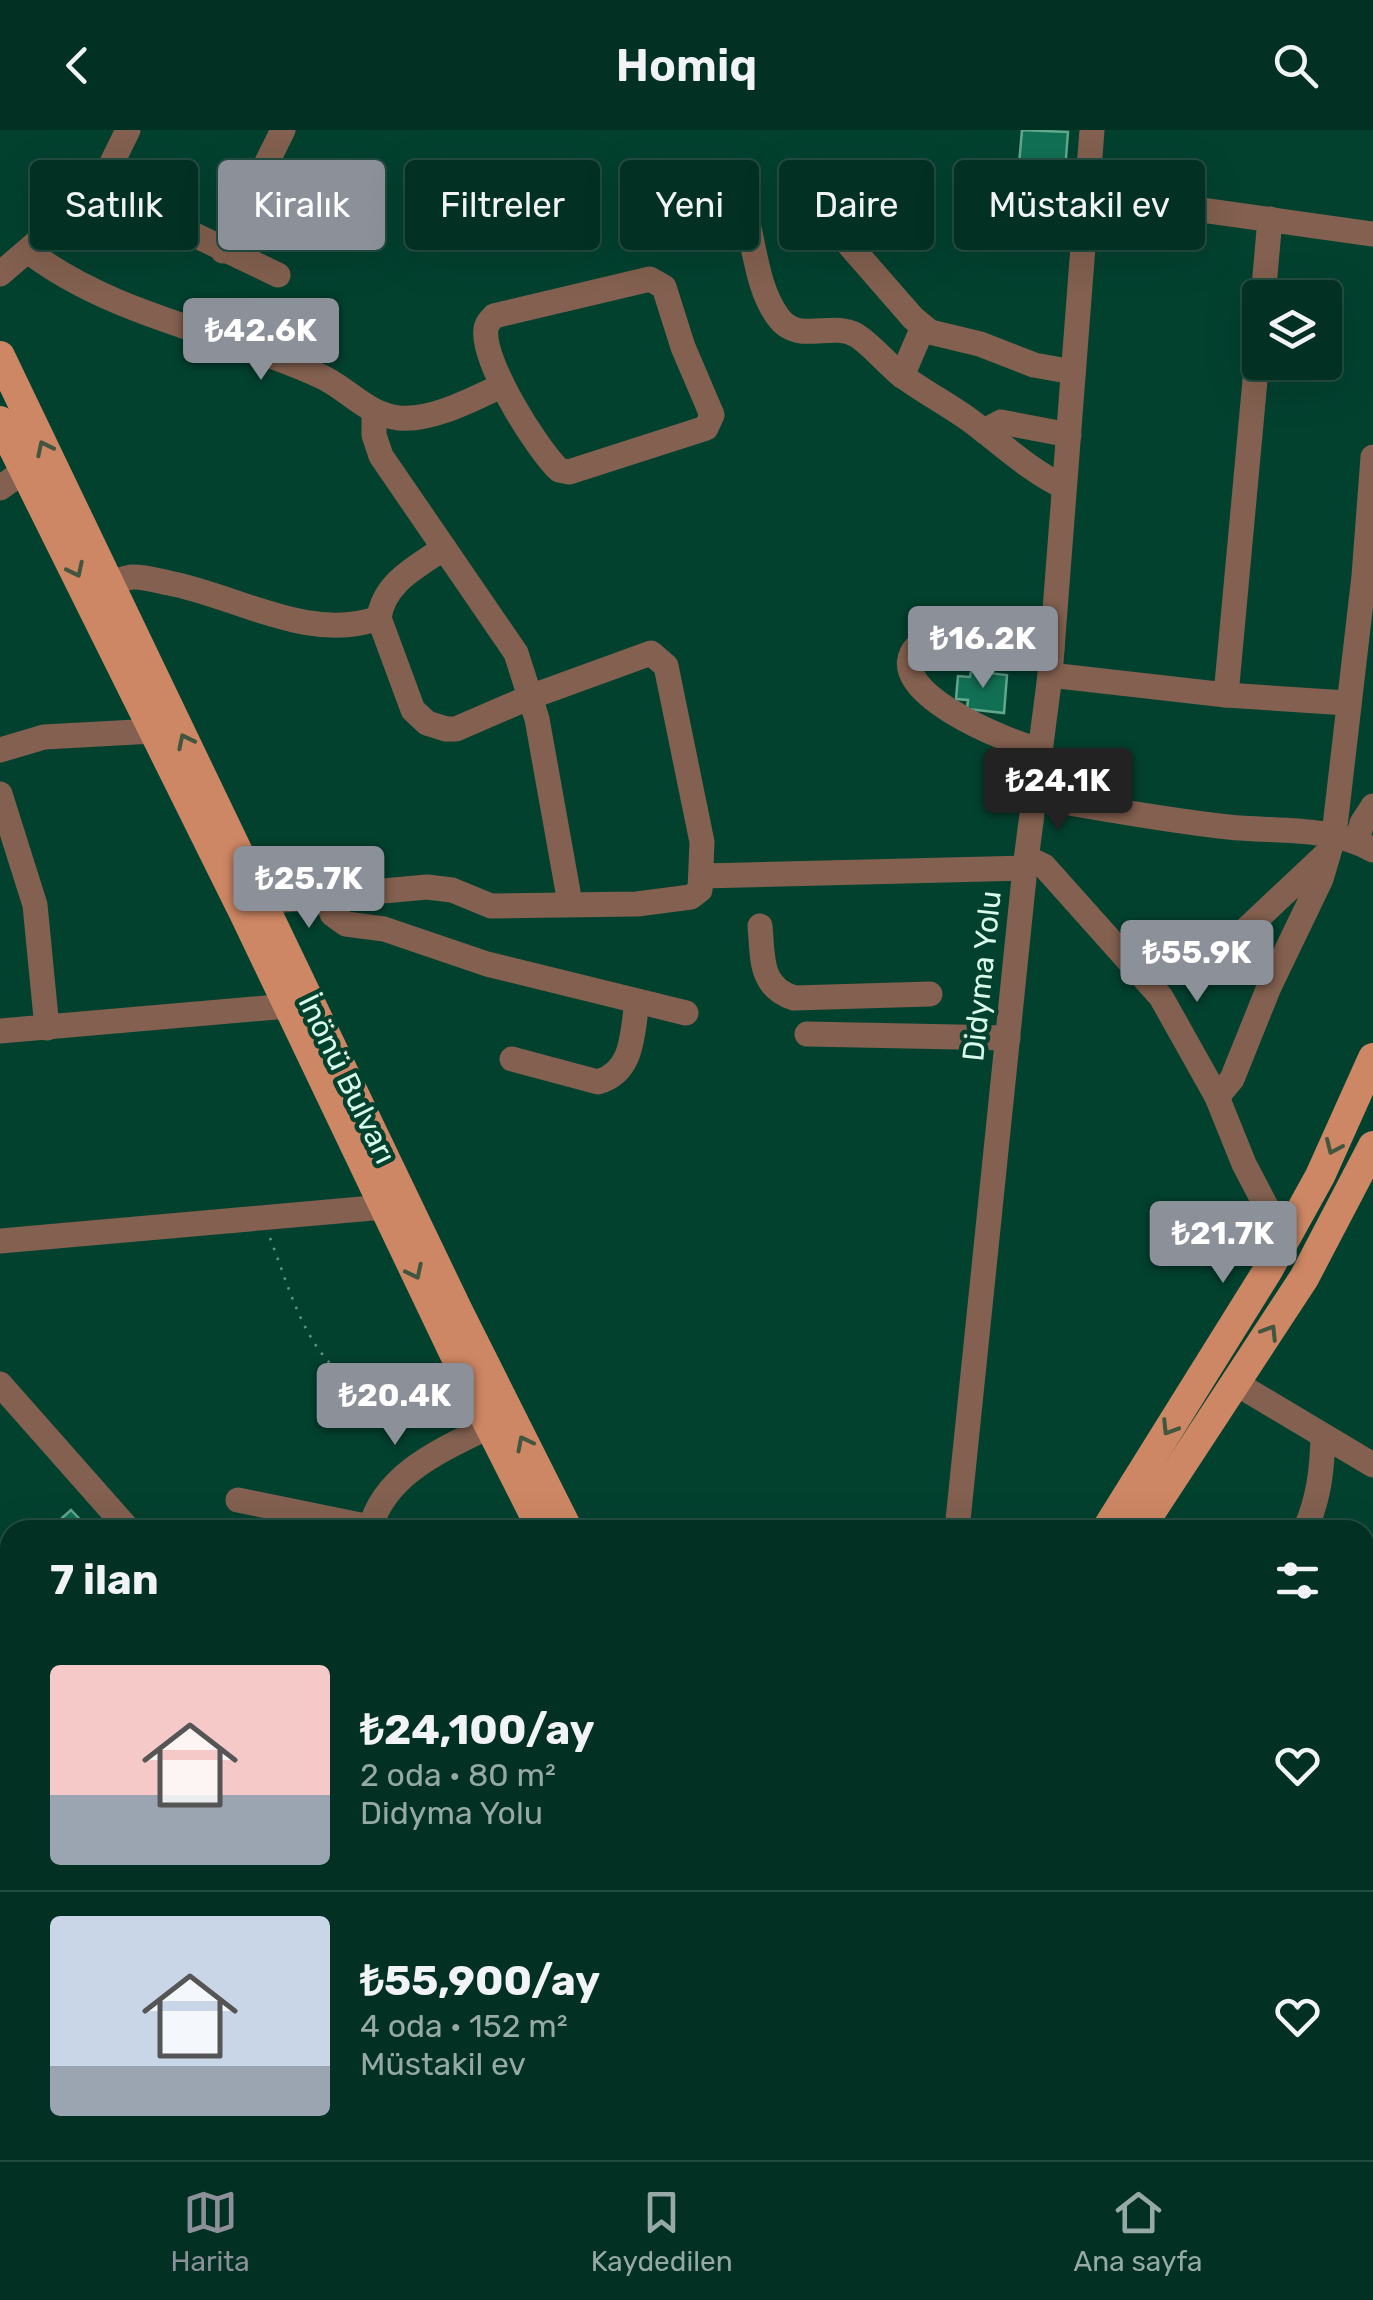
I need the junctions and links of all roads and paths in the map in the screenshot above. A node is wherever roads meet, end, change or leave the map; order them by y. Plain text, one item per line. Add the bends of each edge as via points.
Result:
1 (128, 130) edge
2 (282, 130) edge
3 (1092, 130) edge
4 (113, 160) edge
5 (1090, 160) edge
6 (1205, 210) edge
7 (1270, 219) junction
8 (1373, 234) edge
9 (198, 238) edge
10 (755, 250) edge
11 (854, 250) edge
12 (1083, 250) edge
13 (28, 251) joint
14 (223, 251) junction
15 (0, 274) edge
16 (278, 275) dead end
17 (1264, 280) edge
18 (923, 327) junction
19 (0, 356) edge
20 (1073, 372) junction
21 (902, 376) junction
22 (1255, 380) edge
23 (501, 386) junction
24 (374, 412) junction
25 (0, 421) edge
26 (984, 431) junction
27 (1068, 435) junction
28 (1373, 459) edge
29 (12, 479) edge
30 (1064, 487) junction
31 (444, 548) junction
32 (1368, 578) edge
33 (110, 584) junction
34 (379, 618) junction
35 (1052, 648) junction
36 (1050, 675) junction
37 (1226, 695) junction
38 (530, 697) junction
39 (1347, 703) junction
40 (154, 731) junction
41 (0, 750) edge
42 (1041, 750) junction
43 (0, 794) edge
44 (1035, 796) junction
45 (1373, 806) edge
46 (1348, 845) edge
47 (1026, 862) junction
48 (702, 876) junction
49 (326, 896) junction
50 (262, 902) junction
51 (570, 903) junction
52 (760, 926) dead end
53 (1123, 953) junction
54 (930, 994) dead end
55 (844, 997) junction
56 (637, 1002) junction
57 (288, 1006) junction
58 (686, 1013) dead end
59 (47, 1028) junction
60 (0, 1032) edge
61 (807, 1034) dead end
62 (846, 1035) junction
63 (1008, 1038) junction
64 (1373, 1058) edge
65 (512, 1059) dead end
66 (1217, 1097) junction
67 (1373, 1146) edge
68 (384, 1207) junction
69 (262, 1217) junction
70 (1290, 1231) junction
71 (0, 1242) edge
72 (0, 1384) edge
73 (1237, 1384) junction
74 (476, 1433) junction
75 (1323, 1436) junction
76 (1369, 1454) edge
77 (238, 1500) dead end
78 (120, 1520) edge
79 (332, 1520) edge
80 (374, 1520) edge
81 (535, 1520) edge
82 (563, 1520) edge
83 (958, 1520) edge
84 (1112, 1520) edge
85 (1146, 1520) edge
86 (1309, 1520) edge

1 - 4 street
2 - 14 street
3 - 5 street, Didyma Yolu
6 - 7 street
7 - 8 street
7 - 17 street
9 - 14 street
10 - 21 street via 777,316 794,330 853,334
11 - 18 street
12 - 20 street, Didyma Yolu
13 - 15 street
13 - 24 street via 103,295 321,376
14 - 16 street
18 - 20 street via 1034,366
18 - 21 street
33 -> 19 main road, İnönü Bulvarı
20 - 27 street, Didyma Yolu
21 - 26 street
22 - 37 street
23 - 23 street via 564,472 706,428 712,418 664,288 653,279 494,316 486,335
23 - 24 street via 412,418
24 - 31 street via 381,456
25 - 29 main road, İnönü Bulvarı
26 - 27 street via 1000,422
26 - 30 street
27 - 30 street, Didyma Yolu
28 - 32 street
29 -> 40 main road, İnönü Bulvarı
30 - 35 street, Didyma Yolu
31 - 34 street via 395,582
31 - 38 street via 516,653
32 - 39 street
33 - 34 street via 134,576 329,625
50 -> 33 main road, İnönü Bulvarı
34 - 38 street via 413,710 427,723 456,729
35 - 36 street, Didyma Yolu
35 - 42 street via 949,634 910,654 914,677 948,710 1006,741
36 - 37 street
36 - 42 street, Didyma Yolu
37 - 39 street
38 - 48 street via 650,653 666,666 702,842
38 - 51 street
39 - 46 street
40 - 41 street via 44,737
40 - 57 main road, İnönü Bulvarı
42 - 44 street, Didyma Yolu
43 - 59 street via 34,905
44 - 46 street
44 - 47 street, Didyma Yolu
45 - 46 street
46 - 53 street via 1221,953 1134,944
46 - 66 street via 1321,879 1232,1079
47 - 48 street
47 - 53 street via 1044,866
47 - 63 street, Didyma Yolu
48 - 51 street via 691,897
49 - 50 street
49 - 51 street via 427,887 491,906
49 - 56 street via 332,914 346,924 384,929 487,964
82 -> 50 main road, İnönü Bulvarı
52 - 55 street via 764,972 777,990 794,998
53 - 66 street via 1161,997
54 - 55 street
55 - 62 street
56 - 58 street
56 - 65 street via 626,1062 606,1080
57 - 59 street
57 - 68 main road, İnönü Bulvarı
59 - 60 street
61 - 62 street
62 - 63 street
63 - 83 street, Didyma Yolu
64 -> 70 main road
66 - 70 street via 1267,1208
73 -> 67 main road via 1304,1278
68 - 69 street
68 -> 74 main road, İnönü Bulvarı
69 - 71 street
69 - 74 path via 304,1325 334,1368 370,1394
70 -> 84 main road
72 - 78 street
73 - 75 street
73 - 85 main road
74 - 80 street via 423,1460 392,1488
74 - 81 main road, İnönü Bulvarı
75 - 76 street
75 - 86 street via 1318,1499
77 - 79 street

